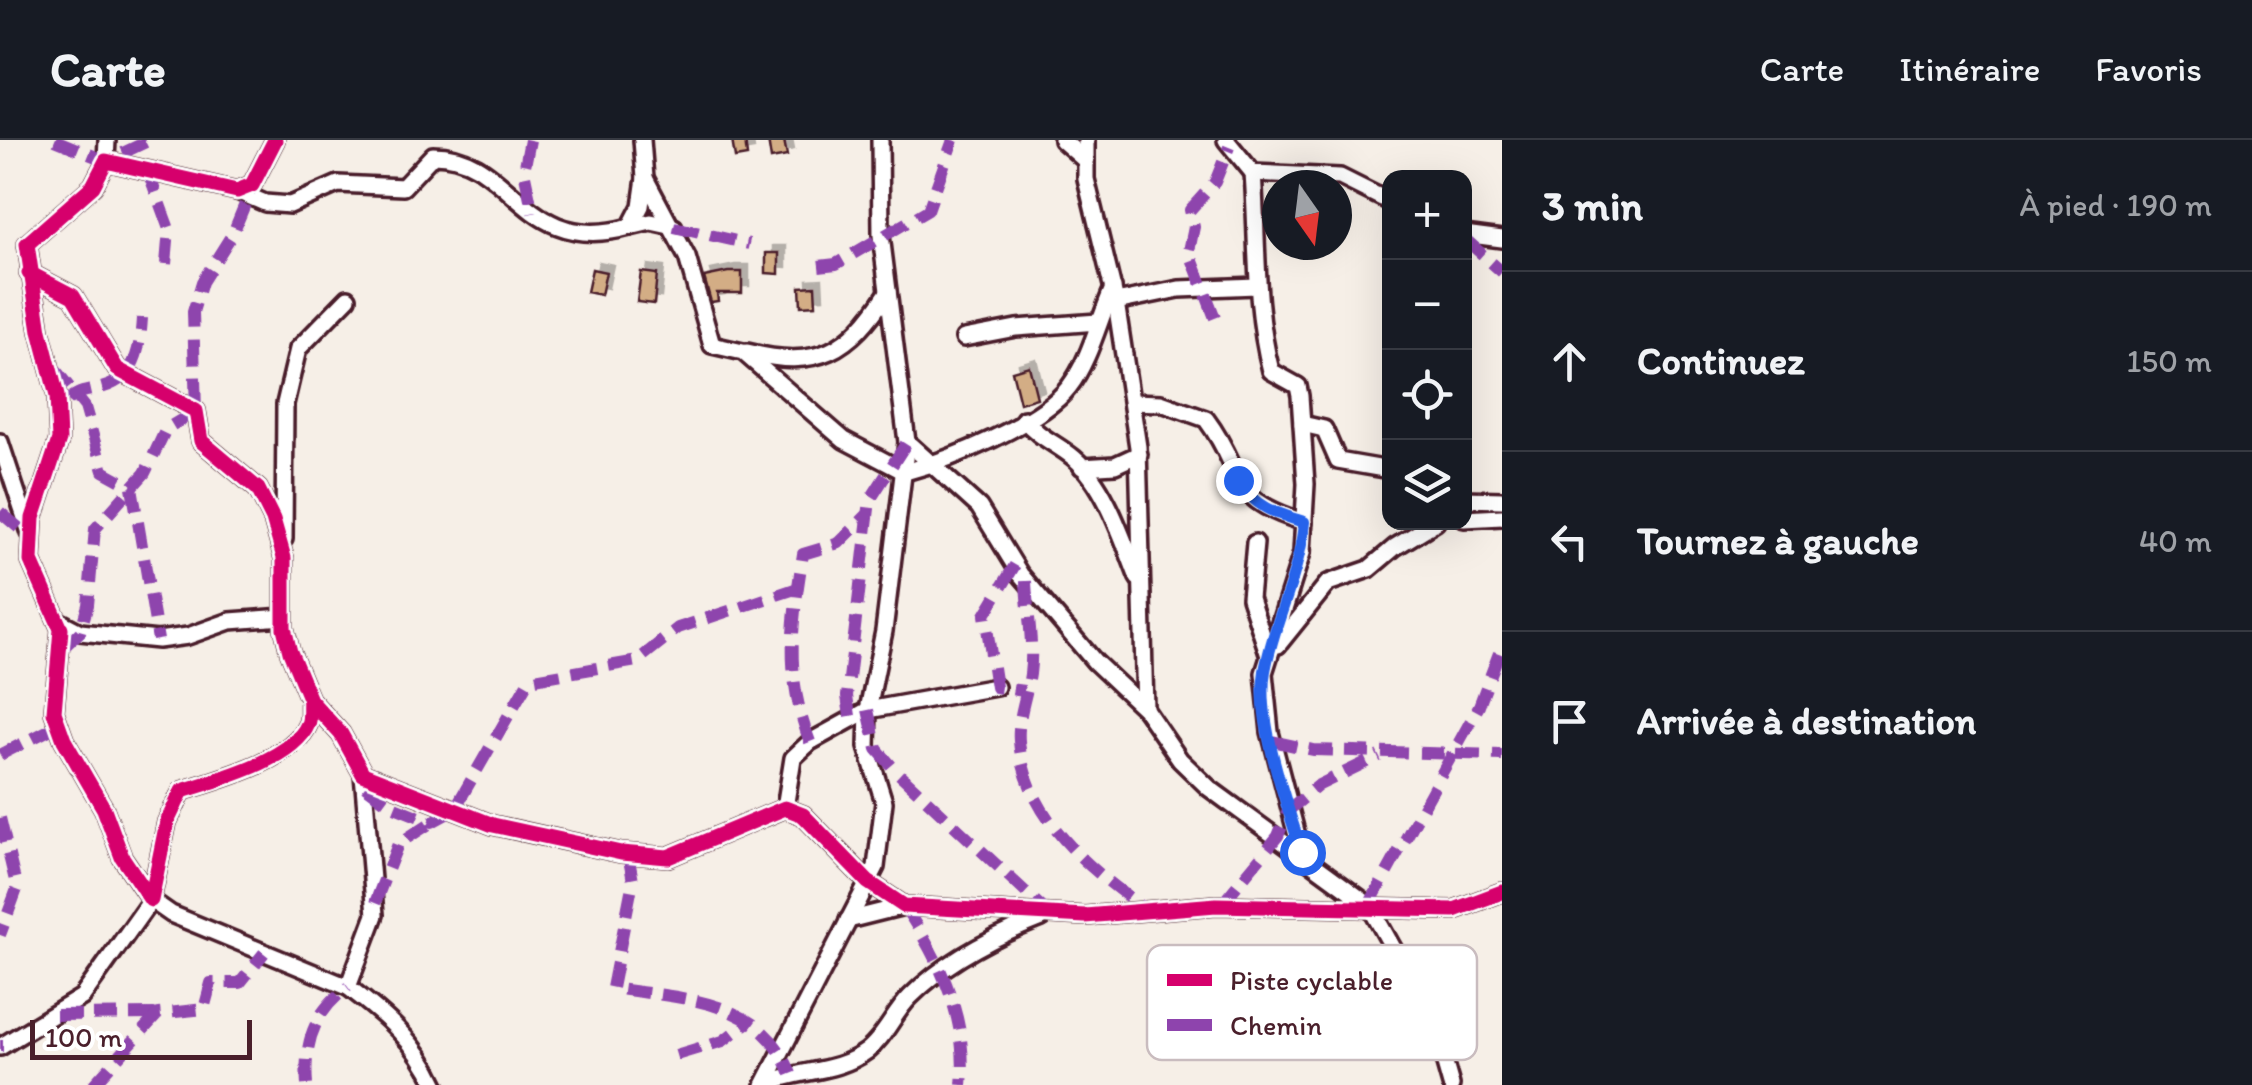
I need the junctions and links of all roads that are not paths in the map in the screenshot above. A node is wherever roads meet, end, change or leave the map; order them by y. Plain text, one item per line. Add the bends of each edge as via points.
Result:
1 (107, 140) edge
2 (275, 140) edge
3 (642, 140) edge
4 (880, 140) edge
5 (1062, 140) edge
6 (1086, 140) edge
7 (1226, 140) edge
8 (444, 148) edge
9 (106, 161) junction
10 (1086, 161) junction
11 (1253, 173) junction
12 (645, 178) junction
13 (237, 191) junction
14 (1382, 198) edge
15 (630, 227) junction
16 (674, 227) junction
17 (1472, 235) edge
18 (1502, 239) edge
19 (29, 273) junction
20 (1256, 286) junction
21 (888, 292) junction
22 (1114, 295) junction
23 (348, 298) dead end
24 (1098, 322) junction
25 (964, 338) dead end
26 (744, 352) junction
27 (1132, 402) junction
28 (1024, 419) junction
29 (1302, 424) junction
30 (0, 442) edge
31 (907, 442) junction
32 (1139, 454) junction
33 (931, 465) junction
34 (1082, 467) junction
35 (1382, 468) edge
36 (906, 472) junction
37 (1472, 499) edge
38 (1502, 500) edge
39 (1502, 517) edge
40 (1472, 519) edge
41 (1304, 522) junction
42 (1422, 530) edge
43 (32, 539) junction
44 (1256, 543) dead end
45 (284, 558) junction
46 (1141, 586) junction
47 (284, 617) junction
48 (59, 620) junction
49 (1269, 656) junction
50 (996, 688) dead end
51 (310, 700) junction
52 (1145, 708) junction
53 (868, 710) junction
54 (363, 774) junction
55 (784, 808) junction
56 (1302, 852) junction
57 (868, 882) junction
58 (1502, 892) edge
59 (150, 900) junction
60 (1369, 905) junction
61 (904, 906) junction
62 (1050, 915) junction
63 (848, 920) junction
64 (1391, 945) edge
65 (348, 987) junction
66 (0, 1047) edge
67 (1444, 1060) edge
68 (764, 1084) edge
69 (436, 1085) edge
70 (1451, 1085) edge

1 - 9 street
2 - 13 street via 252,186
3 - 12 street
4 - 21 street
5 - 10 street
6 - 10 street
7 - 11 street
8 - 13 street via 403,187 338,184 290,206
8 - 15 street via 554,228 589,233
9 - 13 street
9 - 19 street via 93,186 26,244
10 - 22 street
11 - 14 street via 1340,177
11 - 20 street
12 - 15 street
12 - 16 street
15 - 16 street
16 - 26 street via 712,344
17 - 18 street
19 - 43 street via 57,396 59,440
19 - 45 street via 73,296 117,369 196,410 201,442 258,489
20 - 22 street
20 - 29 street via 1272,371 1298,386
21 - 26 street via 865,328 828,352 796,362
21 - 31 street
22 - 24 street
22 - 27 street
23 - 45 street via 298,349 285,404
24 - 25 street
24 - 28 street via 1069,388
26 - 36 street via 844,440
27 - 32 street
27 - 41 street via 1161,403 1206,419 1250,498
28 - 33 street via 973,450
28 - 34 street via 1038,438
29 - 35 street via 1324,430 1338,460
29 - 41 street
30 - 43 street
31 - 33 street
31 - 36 street
32 - 34 street via 1115,465
32 - 46 street
33 - 36 street
33 - 52 street via 979,507 1020,574 1095,662
34 - 46 street
36 - 53 street
37 - 38 street
39 - 40 street
41 - 49 street via 1302,553
42 - 49 street via 1369,570 1328,582
43 - 48 street via 30,561
44 - 49 street via 1250,598
45 - 47 street
46 - 52 street
47 - 48 street via 230,621 158,640 80,632
47 - 51 street
48 - 59 street via 63,648 54,712
49 - 56 street via 1264,701
50 - 53 street
51 - 54 street via 341,734
51 - 59 street via 309,723 292,745 182,791 167,822
52 - 56 street via 1180,760 1210,788
53 - 55 street via 792,758
53 - 57 street via 867,747 884,802
54 - 55 street via 493,824 621,854 668,857
54 - 65 street via 375,915
55 - 57 street via 802,815
56 - 60 street
57 - 61 street
57 - 63 street
58 - 60 street via 1454,910
59 - 65 street
59 - 66 street via 82,997
60 - 62 street
60 - 64 street
61 - 62 street
61 - 63 street
62 - 68 street via 992,937 949,967 910,997 868,1050 825,1070
63 - 68 street
65 - 69 street via 420,1051
67 - 70 street

